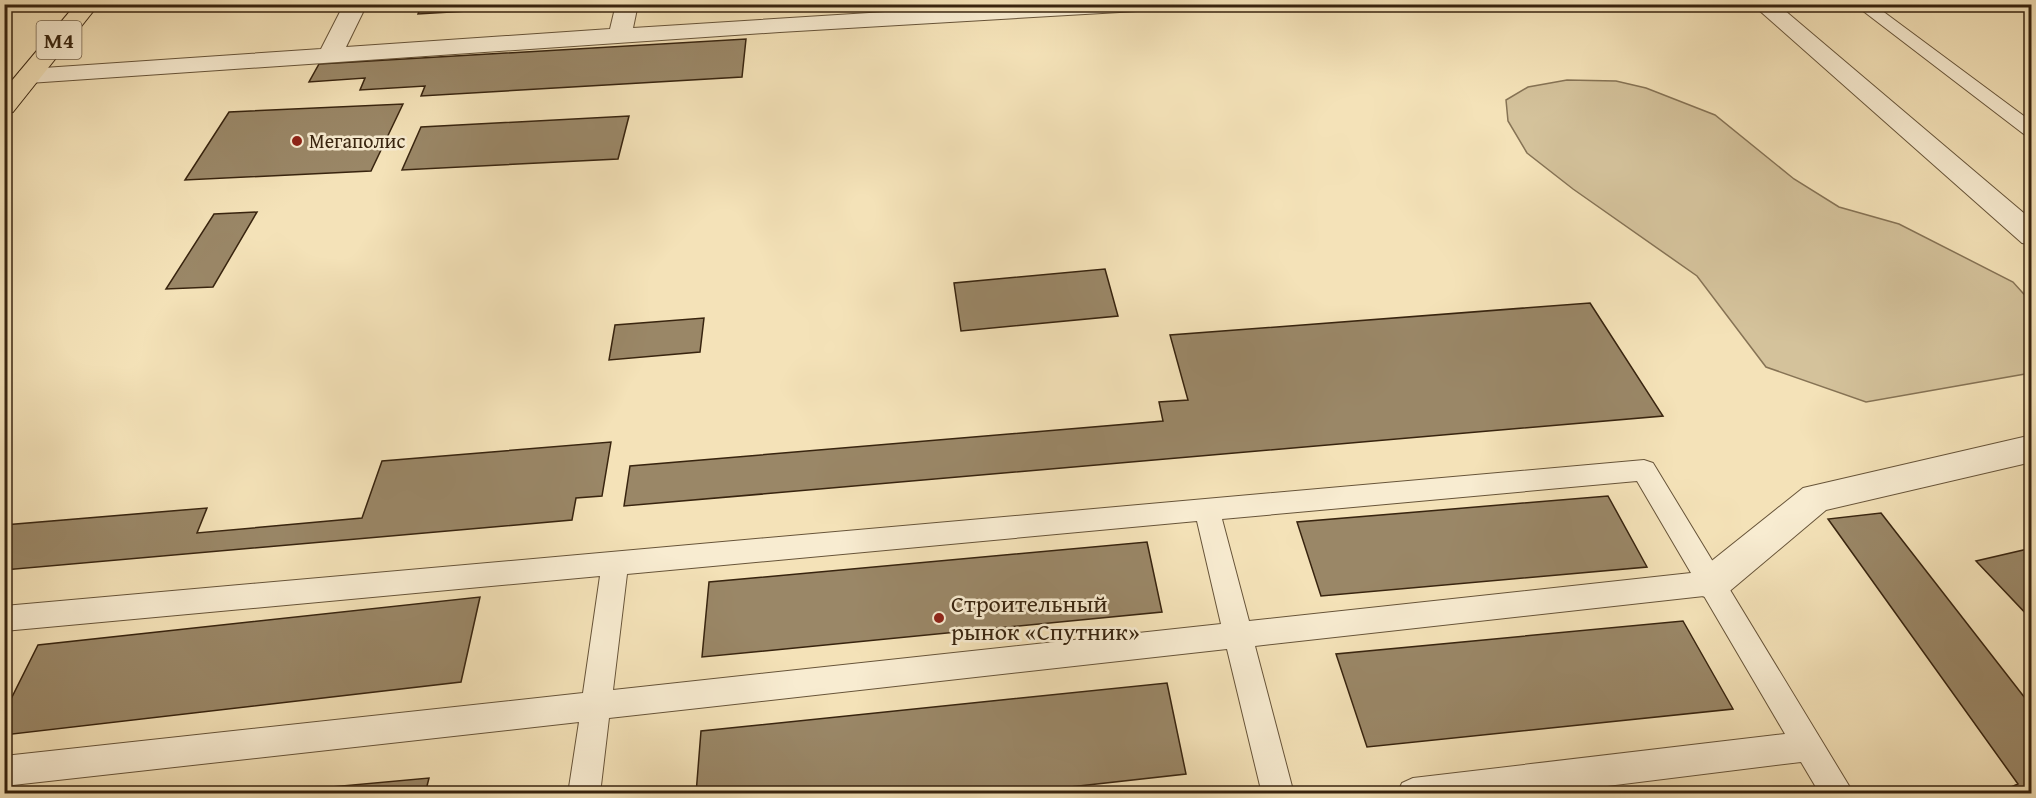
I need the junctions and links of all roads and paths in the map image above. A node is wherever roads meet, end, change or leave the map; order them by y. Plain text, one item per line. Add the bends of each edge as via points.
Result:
1 (88, 4) edge
2 (356, 4) edge
3 (627, 4) edge
4 (701, 4) edge
5 (1137, 4) edge
6 (1763, 4) edge
7 (1862, 4) edge
8 (780, 15) edge
9 (698, 31) junction
10 (620, 36) junction
11 (330, 55) junction
12 (29, 75) junction
13 (4, 107) edge
14 (2031, 131) edge
15 (2031, 236) edge
16 (2031, 448) edge
17 (1207, 510) junction
18 (615, 564) junction
19 (1712, 583) junction
20 (4, 619) edge
21 (1238, 636) junction
22 (596, 706) junction
23 (1809, 746) junction
24 (4, 771) edge
25 (584, 794) edge
26 (1278, 794) edge
27 (1413, 794) edge
28 (1838, 794) edge

1 - 12 highway, M4
2 - 11 street
3 - 10 street
4 - 9 street
5 - 8 street
6 - 15 street
7 - 14 lane
8 - 9 street
9 - 10 street
10 - 11 street
11 - 12 street
12 - 13 highway, M4
16 - 19 street via 1816,498
17 - 18 lane
17 - 19 lane via 1644,470
17 - 21 lane
18 - 20 lane
18 - 22 lane
19 - 21 lane
19 - 23 lane
21 - 22 lane
21 - 26 lane
22 - 24 lane
22 - 25 lane
23 - 27 lane
23 - 28 lane

